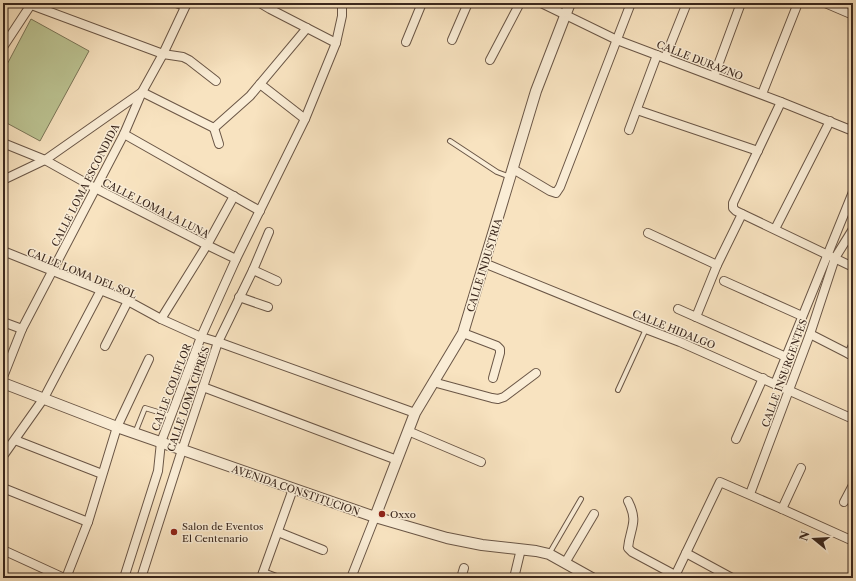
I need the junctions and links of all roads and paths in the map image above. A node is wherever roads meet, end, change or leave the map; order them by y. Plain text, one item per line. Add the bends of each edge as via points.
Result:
1 (176, 3) edge
2 (260, 3) edge
3 (342, 3) edge
4 (422, 3) edge
5 (468, 3) edge
6 (520, 3) edge
7 (542, 3) edge
8 (570, 3) edge
9 (631, 3) edge
10 (687, 3) edge
11 (741, 3) edge
12 (798, 3) edge
13 (825, 3) edge
14 (30, 4) edge
15 (186, 5) edge
16 (566, 14) junction
17 (853, 15) edge
18 (306, 28) junction
19 (452, 40) dead end
20 (617, 40) junction
21 (406, 42) dead end
22 (336, 43) junction
23 (3, 47) edge
24 (163, 54) junction
25 (657, 55) junction
26 (665, 58) junction
27 (490, 60) dead end
28 (714, 76) junction
29 (216, 81) dead end
30 (260, 84) junction
31 (142, 92) junction
32 (762, 94) junction
33 (781, 102) junction
34 (637, 110) junction
35 (305, 119) junction
36 (830, 121) junction
37 (214, 128) junction
38 (629, 130) dead end
39 (853, 131) edge
40 (124, 134) junction
41 (450, 141) dead end
42 (3, 143) edge
43 (219, 144) dead end
44 (758, 151) junction
45 (45, 160) junction
46 (511, 173) junction
47 (3, 180) edge
48 (95, 188) junction
49 (853, 192) edge
50 (234, 196) junction
51 (260, 211) junction
52 (742, 214) junction
53 (775, 229) junction
54 (853, 229) edge
55 (269, 232) dead end
56 (648, 233) dead end
57 (207, 246) junction
58 (3, 251) edge
59 (827, 254) junction
60 (835, 258) junction
61 (236, 259) junction
62 (484, 263) junction
63 (717, 264) junction
64 (853, 267) edge
65 (253, 270) junction
66 (52, 271) junction
67 (277, 281) dead end
68 (724, 281) dead end
69 (101, 290) junction
70 (239, 297) junction
71 (128, 301) junction
72 (268, 307) dead end
73 (678, 309) dead end
74 (802, 316) junction
75 (696, 317) junction
76 (161, 319) junction
77 (3, 322) edge
78 (22, 329) junction
79 (646, 329) junction
80 (463, 333) junction
81 (810, 334) junction
82 (201, 337) junction
83 (218, 342) junction
84 (853, 345) edge
85 (105, 346) dead end
86 (851, 355) edge
87 (786, 357) junction
88 (149, 360) dead end
89 (536, 373) dead end
90 (3, 378) edge
91 (493, 378) dead end
92 (763, 378) junction
93 (433, 382) junction
94 (3, 383) edge
95 (775, 384) junction
96 (204, 387) junction
97 (618, 390) dead end
98 (789, 390) junction
99 (44, 398) junction
100 (415, 413) junction
101 (171, 416) junction
102 (853, 418) edge
103 (118, 427) junction
104 (408, 431) junction
105 (135, 433) junction
106 (736, 439) dead end
107 (14, 440) junction
108 (161, 442) junction
109 (182, 450) junction
110 (3, 456) edge
111 (397, 460) junction
112 (481, 462) dead end
113 (801, 468) dead end
114 (102, 474) junction
115 (853, 485) edge
116 (3, 488) edge
117 (293, 489) junction
118 (750, 494) junction
119 (581, 499) dead end
120 (628, 501) dead end
121 (844, 502) dead end
122 (782, 509) junction
123 (594, 514) dead end
124 (376, 517) junction
125 (88, 522) junction
126 (278, 532) junction
127 (853, 541) edge
128 (521, 548) junction
129 (3, 550) edge
130 (323, 550) dead end
131 (686, 553) junction
132 (549, 554) junction
133 (565, 563) junction
134 (464, 568) dead end
135 (262, 575) edge
136 (675, 576) edge
137 (65, 578) edge
138 (124, 578) edge
139 (142, 578) edge
140 (276, 578) edge
141 (351, 578) edge
142 (461, 578) edge
143 (514, 578) edge
144 (592, 578) edge
145 (732, 578) edge

1 - 15 street
2 - 18 street
3 - 22 street
4 - 21 street
5 - 19 street
6 - 27 street
7 - 16 street, CALLE DURAZNO
8 - 16 street, CALLE INDUSTRIA
9 - 20 street
10 - 26 street
11 - 28 street
12 - 32 street
13 - 17 street
14 - 23 street
14 - 24 street
15 - 24 street, CALLE LOMA ESCONDIDA
16 - 20 street, CALLE DURAZNO
16 - 46 street, CALLE INDUSTRIA via 536,91
18 - 22 street
18 - 30 street
20 - 25 street, CALLE DURAZNO
20 - 46 street via 556,193
22 - 35 street
24 - 29 street via 189,60
24 - 31 street, CALLE LOMA ESCONDIDA
25 - 26 street, CALLE DURAZNO
25 - 34 street
26 - 28 street, CALLE DURAZNO
28 - 32 street, CALLE DURAZNO
30 - 35 street
30 - 37 street
31 - 37 street
31 - 40 street, CALLE LOMA ESCONDIDA
31 - 45 street
32 - 33 street, CALLE DURAZNO
33 - 36 street, CALLE DURAZNO
33 - 44 street
34 - 38 street
34 - 44 street
35 - 51 street
36 - 39 street, CALLE DURAZNO
36 - 53 street
37 - 43 street
40 - 48 street, CALLE LOMA ESCONDIDA
40 - 50 street
41 - 46 lane via 497,172
42 - 45 street, CALLE LOMA LA LUNA
44 - 52 street via 733,203 733,208
45 - 47 street
45 - 48 street, CALLE LOMA LA LUNA
46 - 62 street, CALLE INDUSTRIA
48 - 57 street, CALLE LOMA LA LUNA
48 - 66 street, CALLE LOMA ESCONDIDA
49 - 59 street
50 - 51 street
50 - 57 street
51 - 61 street, CALLE COLIFLOR
52 - 53 street
52 - 63 street
53 - 59 street
54 - 60 street, CALLE INSURGENTES
55 - 65 street, CALLE LOMA CIPRÉS
56 - 63 street
57 - 61 street, CALLE LOMA LA LUNA
57 - 76 street
58 - 66 street, CALLE LOMA DEL SOL
59 - 60 street
59 - 74 street
60 - 64 street
60 - 81 street, CALLE INSURGENTES
61 - 82 street, CALLE COLIFLOR
62 - 79 street, CALLE HIDALGO
62 - 80 street, CALLE INDUSTRIA
63 - 75 street
65 - 67 street
65 - 70 street, CALLE LOMA CIPRÉS
66 - 69 street, CALLE LOMA DEL SOL
66 - 78 street, CALLE LOMA ESCONDIDA
68 - 74 street
69 - 71 street, CALLE LOMA DEL SOL
69 - 99 street
70 - 72 street
70 - 83 street, CALLE LOMA CIPRÉS
71 - 76 street, CALLE LOMA DEL SOL
71 - 85 street
73 - 75 street
74 - 87 street
75 - 87 street
76 - 82 street, CALLE LOMA DEL SOL
77 - 78 street
78 - 90 street, CALLE LOMA ESCONDIDA
79 - 92 street, CALLE HIDALGO
79 - 97 lane
80 - 91 street via 500,349
80 - 93 street, CALLE INDUSTRIA
81 - 86 street
81 - 98 street, CALLE INSURGENTES
82 - 83 street, CALLE LOMA DEL SOL
82 - 101 street, CALLE COLIFLOR
83 - 96 street, CALLE LOMA CIPRÉS
83 - 100 street, CALLE LOMA DEL SOL
84 - 86 street
87 - 95 street
88 - 103 street
89 - 93 street via 498,399
92 - 95 street, CALLE HIDALGO
92 - 106 street
93 - 100 street, CALLE INDUSTRIA
94 - 99 street, AVENIDA CONSTITUCION
95 - 98 street, CALLE HIDALGO
96 - 109 street, CALLE LOMA CIPRÉS
96 - 111 street
98 - 102 street, CALLE HIDALGO
98 - 118 street, CALLE INSURGENTES
99 - 103 street, AVENIDA CONSTITUCION
99 - 107 street
100 - 104 street, CALLE INDUSTRIA
101 - 105 lane via 145,408
101 - 108 street, CALLE COLIFLOR
103 - 105 street, AVENIDA CONSTITUCION
103 - 114 street
104 - 111 street, CALLE INDUSTRIA
104 - 112 street
105 - 108 street, AVENIDA CONSTITUCION
107 - 110 street
107 - 114 street
108 - 109 street, AVENIDA CONSTITUCION
108 - 138 street, CALLE COLIFLOR via 158,471
109 - 117 street, AVENIDA CONSTITUCION
109 - 139 street, CALLE LOMA CIPRÉS
111 - 124 street, CALLE INDUSTRIA
113 - 122 street
114 - 125 street
115 - 121 street
116 - 125 street
117 - 124 street, AVENIDA CONSTITUCION
117 - 126 street
118 - 122 street
118 - 131 street via 720,482
119 - 132 lane
120 - 136 street via 634,525 628,548
122 - 127 street
123 - 133 street
124 - 128 street, AVENIDA CONSTITUCION via 447,538 482,545
124 - 141 street
125 - 137 street
126 - 130 street
126 - 135 street
128 - 132 street, AVENIDA CONSTITUCION
128 - 143 street
129 - 137 street
131 - 136 street
131 - 145 street
132 - 133 street, AVENIDA CONSTITUCION
133 - 144 street, AVENIDA CONSTITUCION
134 - 142 street
135 - 140 street

